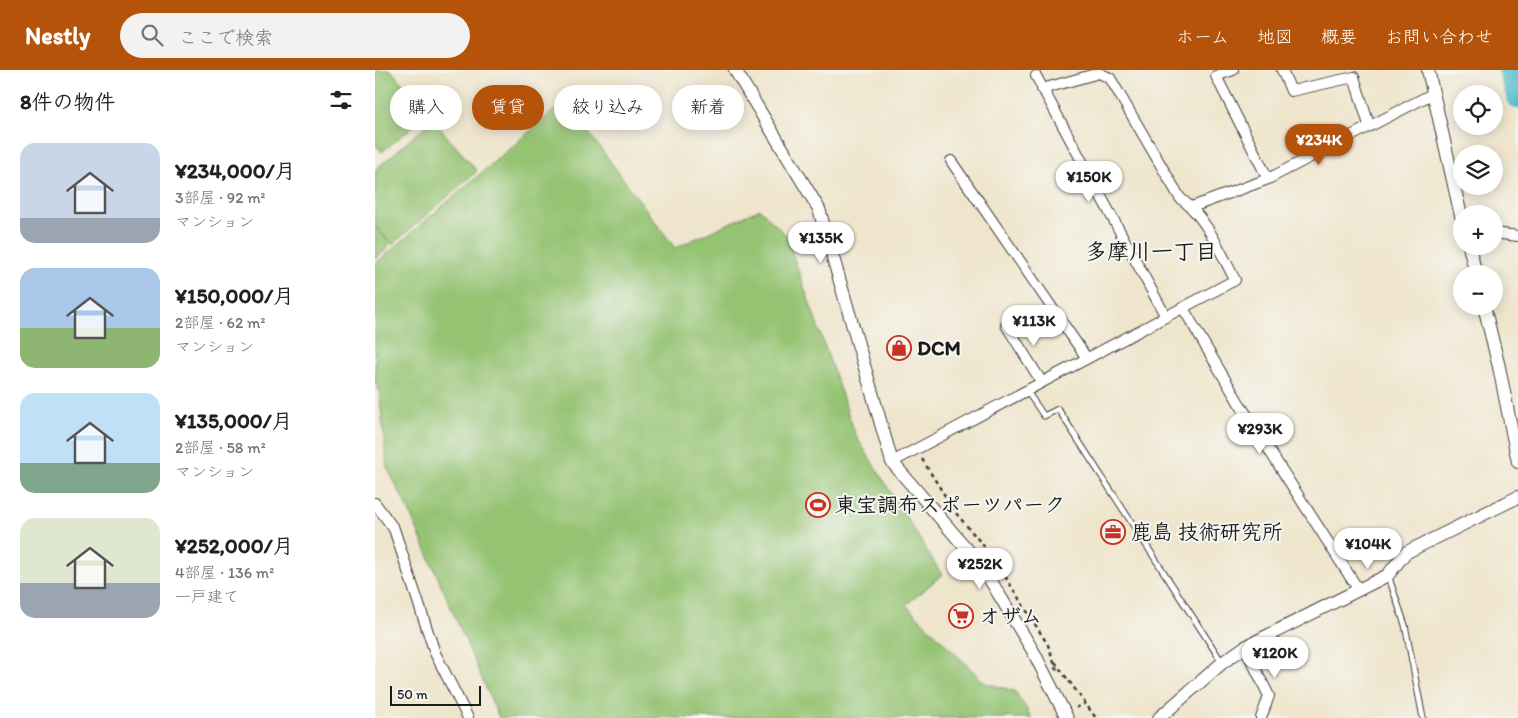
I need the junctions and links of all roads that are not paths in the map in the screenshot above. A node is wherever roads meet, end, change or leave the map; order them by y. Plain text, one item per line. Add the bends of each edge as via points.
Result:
1 (735, 70) edge
2 (1233, 70) edge
3 (1282, 70) edge
4 (1428, 70) edge
5 (1036, 76) dead end
6 (1042, 89) junction
7 (1432, 94) junction
8 (1369, 125) junction
9 (951, 162) dead end
10 (1268, 179) junction
11 (1458, 205) edge
12 (1192, 207) junction
13 (1503, 234) edge
14 (1518, 236) edge
15 (1183, 308) junction
16 (1486, 315) edge
17 (1166, 317) junction
18 (1006, 325) dead end
19 (1086, 357) junction
20 (1041, 381) junction
21 (1026, 389) junction
22 (892, 462) junction
23 (1518, 462) edge
24 (1518, 497) edge
25 (375, 503) edge
26 (1388, 575) junction
27 (1359, 589) junction
28 (1245, 647) junction
29 (1222, 663) junction
30 (468, 718) edge
31 (1067, 718) edge
32 (1159, 718) edge
33 (1261, 718) edge
34 (1423, 718) edge

1 - 22 street via 819,209
2 - 10 street via 1216,76
3 - 8 street via 1291,90 1353,77
4 - 7 street
5 - 6 street
6 - 12 street via 1099,74 1110,78 1180,198
6 - 17 street
7 - 8 street
7 - 11 street
8 - 10 street
9 - 19 street
10 - 12 street
12 - 15 street via 1212,236 1235,280
13 - 14 street
15 - 17 street
15 - 27 street via 1239,403
16 - 23 street
17 - 19 street
18 - 20 street
19 - 20 street
20 - 21 street
21 - 22 street
21 - 29 lane via 1043,416 1058,409
22 - 31 street via 983,568 1033,651
24 - 26 street via 1405,552
25 - 30 street via 394,529 435,653
26 - 27 street
26 - 34 lane via 1405,625
27 - 28 street
28 - 29 street
28 - 33 street via 1269,696
29 - 32 street

